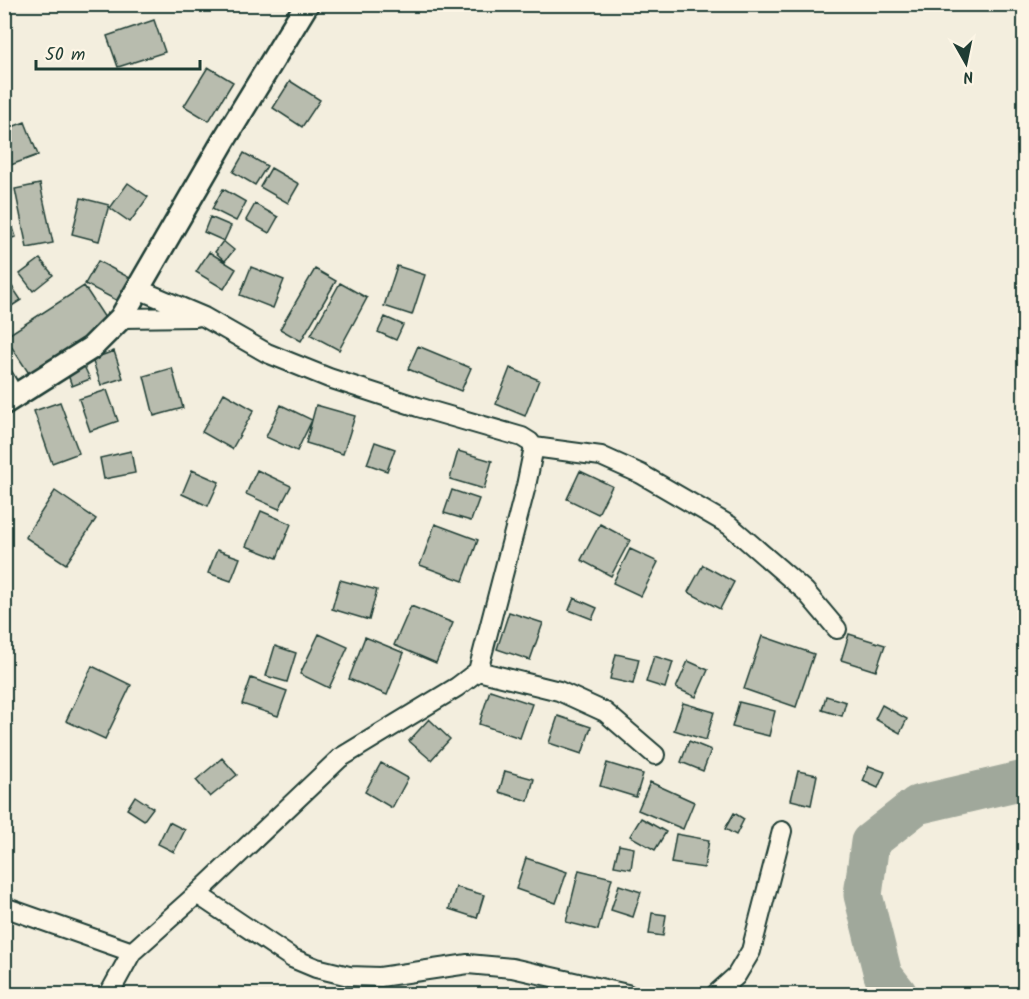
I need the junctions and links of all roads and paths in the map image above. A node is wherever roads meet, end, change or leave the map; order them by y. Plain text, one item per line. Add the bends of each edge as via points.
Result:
1 (307, 4) edge
2 (138, 289) junction
3 (204, 317) junction
4 (121, 318) junction
5 (8, 393) edge
6 (534, 447) junction
7 (837, 629) dead end
8 (478, 671) junction
9 (655, 755) dead end
10 (782, 831) dead end
11 (196, 894) junction
12 (4, 907) edge
13 (132, 952) junction
14 (109, 994) edge
15 (627, 994) edge
16 (716, 994) edge

1 - 2 street
2 - 3 street
2 - 4 street
3 - 4 street
3 - 6 street via 267,353 329,378 522,436
4 - 5 street via 91,348
6 - 7 street via 601,456 641,474 729,525 805,591
6 - 8 street
8 - 9 street via 559,691 605,712
8 - 11 street via 340,758
10 - 16 street via 751,951 735,976
11 - 13 street
11 - 15 street via 292,958 349,976 380,977 468,964 512,968
12 - 13 street
13 - 14 street

